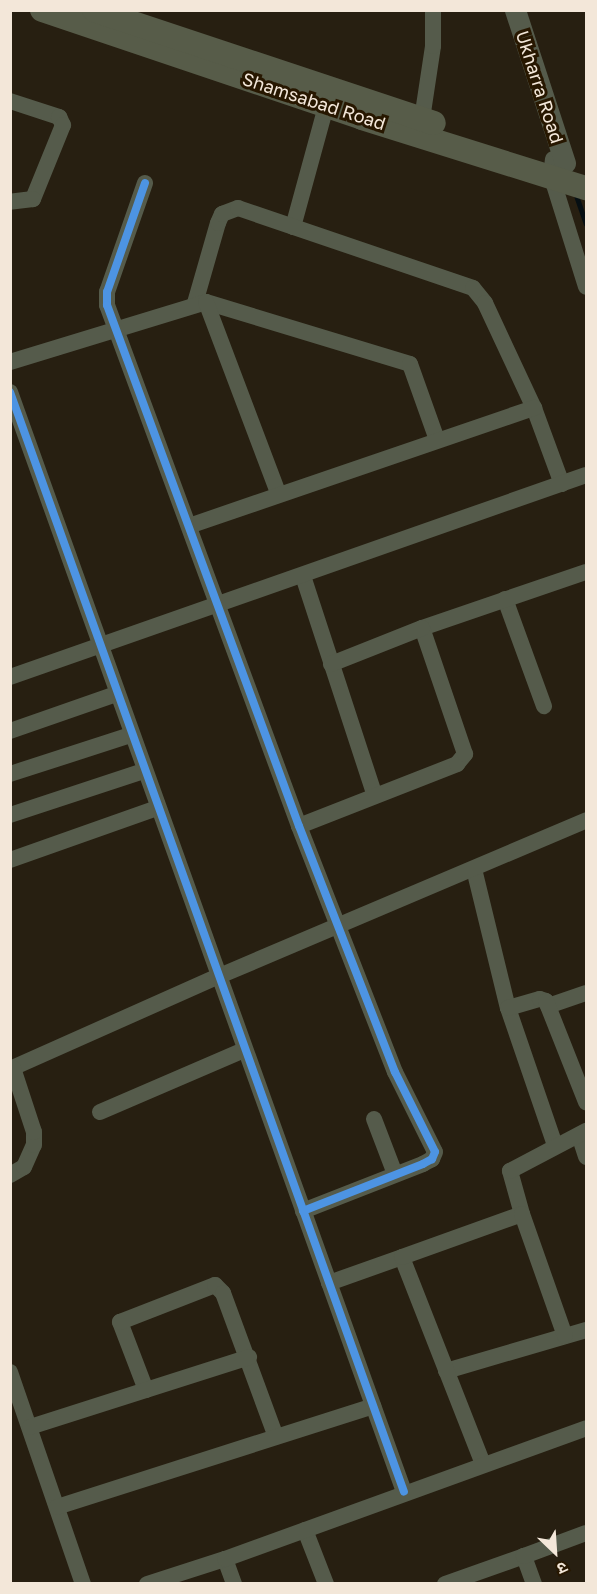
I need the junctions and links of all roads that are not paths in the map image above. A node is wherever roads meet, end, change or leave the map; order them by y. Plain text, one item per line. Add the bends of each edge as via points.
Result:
1 (42, 10) edge
2 (94, 10) edge
3 (433, 10) edge
4 (516, 10) edge
5 (129, 16) edge
6 (10, 101) edge
7 (326, 106) junction
8 (422, 119) junction
9 (573, 177) edge
10 (145, 183) dead end
11 (10, 202) edge
12 (293, 227) junction
13 (586, 287) edge
14 (201, 303) junction
15 (117, 329) junction
16 (10, 362) edge
17 (10, 392) edge
18 (534, 408) junction
19 (437, 440) junction
20 (586, 475) edge
21 (562, 484) junction
22 (278, 493) junction
23 (189, 526) junction
24 (586, 572) edge
25 (303, 576) junction
26 (505, 599) junction
27 (218, 606) junction
28 (422, 628) junction
29 (99, 647) junction
30 (331, 664) junction
31 (10, 677) edge
32 (116, 694) junction
33 (544, 706) dead end
34 (10, 731) edge
35 (131, 735) junction
36 (144, 771) junction
37 (10, 774) edge
38 (375, 796) junction
39 (157, 808) junction
40 (10, 815) edge
41 (586, 820) edge
42 (299, 826) junction
43 (10, 860) edge
44 (474, 869) junction
45 (340, 926) junction
46 (217, 976) junction
47 (586, 993) edge
48 (548, 1006) junction
49 (508, 1008) junction
50 (244, 1050) junction
51 (12, 1069) edge
52 (586, 1102) edge
53 (100, 1112) dead end
54 (374, 1119) dead end
55 (583, 1133) edge
56 (555, 1145) junction
57 (586, 1157) edge
58 (395, 1174) junction
59 (10, 1175) edge
60 (303, 1211) junction
61 (522, 1214) junction
62 (402, 1257) junction
63 (329, 1283) junction
64 (586, 1330) edge
65 (565, 1336) junction
66 (249, 1357) junction
67 (446, 1371) junction
68 (10, 1372) edge
69 (146, 1390) junction
70 (373, 1406) junction
71 (30, 1427) junction
72 (585, 1433) edge
73 (276, 1437) junction
74 (483, 1464) junction
75 (404, 1491) junction
76 (57, 1507) junction
77 (305, 1530) junction
78 (586, 1533) edge
79 (524, 1556) junction
80 (225, 1559) junction
81 (83, 1584) edge
82 (147, 1584) edge
83 (234, 1584) edge
84 (326, 1584) edge
85 (445, 1584) edge
86 (534, 1584) edge

1 - 7 main road, Shamsabad Road
2 - 5 main road, Shamsabad Road
3 - 8 street via 433,46
4 - 9 street, Ukharra Road
5 - 8 main road, Shamsabad Road
6 - 11 street via 59,117 63,125 33,199
7 - 9 main road, Shamsabad Road
7 - 12 street
8 - 9 main road, Shamsabad Road
9 - 13 street
10 - 15 street via 107,292 107,305
12 - 14 street via 238,208 222,214
12 - 18 street via 473,288 485,303
14 - 15 street
14 - 19 street via 410,364
14 - 22 street
15 - 16 street
15 - 23 street
17 - 29 street
18 - 19 street
18 - 21 street
19 - 22 street
20 - 21 street
21 - 25 street
22 - 23 street
23 - 27 street
24 - 26 street
25 - 27 street
25 - 30 street
26 - 28 street
26 - 33 street
27 - 29 street
27 - 42 street
28 - 30 street
28 - 38 street via 465,754 457,764
29 - 31 street
29 - 32 street
30 - 38 street
32 - 34 street
32 - 35 street
35 - 36 street
35 - 37 street
36 - 39 street
36 - 40 street
38 - 42 street
39 - 43 street
39 - 46 street
41 - 44 street
42 - 45 street
44 - 45 street
44 - 49 street
45 - 46 street
45 - 58 street via 395,1072 435,1152 432,1159
46 - 50 street
46 - 51 street
47 - 48 street
48 - 49 street via 540,999
48 - 52 street
49 - 56 street
50 - 53 street
50 - 60 street
51 - 59 street via 34,1132 34,1145 24,1167
54 - 58 street
55 - 56 street
55 - 57 street
56 - 61 street via 510,1171
58 - 60 street
60 - 63 street
61 - 62 street
61 - 65 street
62 - 63 street
62 - 67 street
63 - 70 street
64 - 65 street
65 - 67 street
66 - 69 street
66 - 69 street via 223,1293 209,1285 120,1322
66 - 73 street
67 - 74 street
68 - 71 street
69 - 71 street
70 - 73 street
70 - 75 street
71 - 76 street
72 - 74 street
73 - 76 street
74 - 75 street
75 - 77 street
76 - 81 street
77 - 80 street
77 - 84 street
78 - 79 street
79 - 85 street
79 - 86 street
80 - 82 street
80 - 83 street

